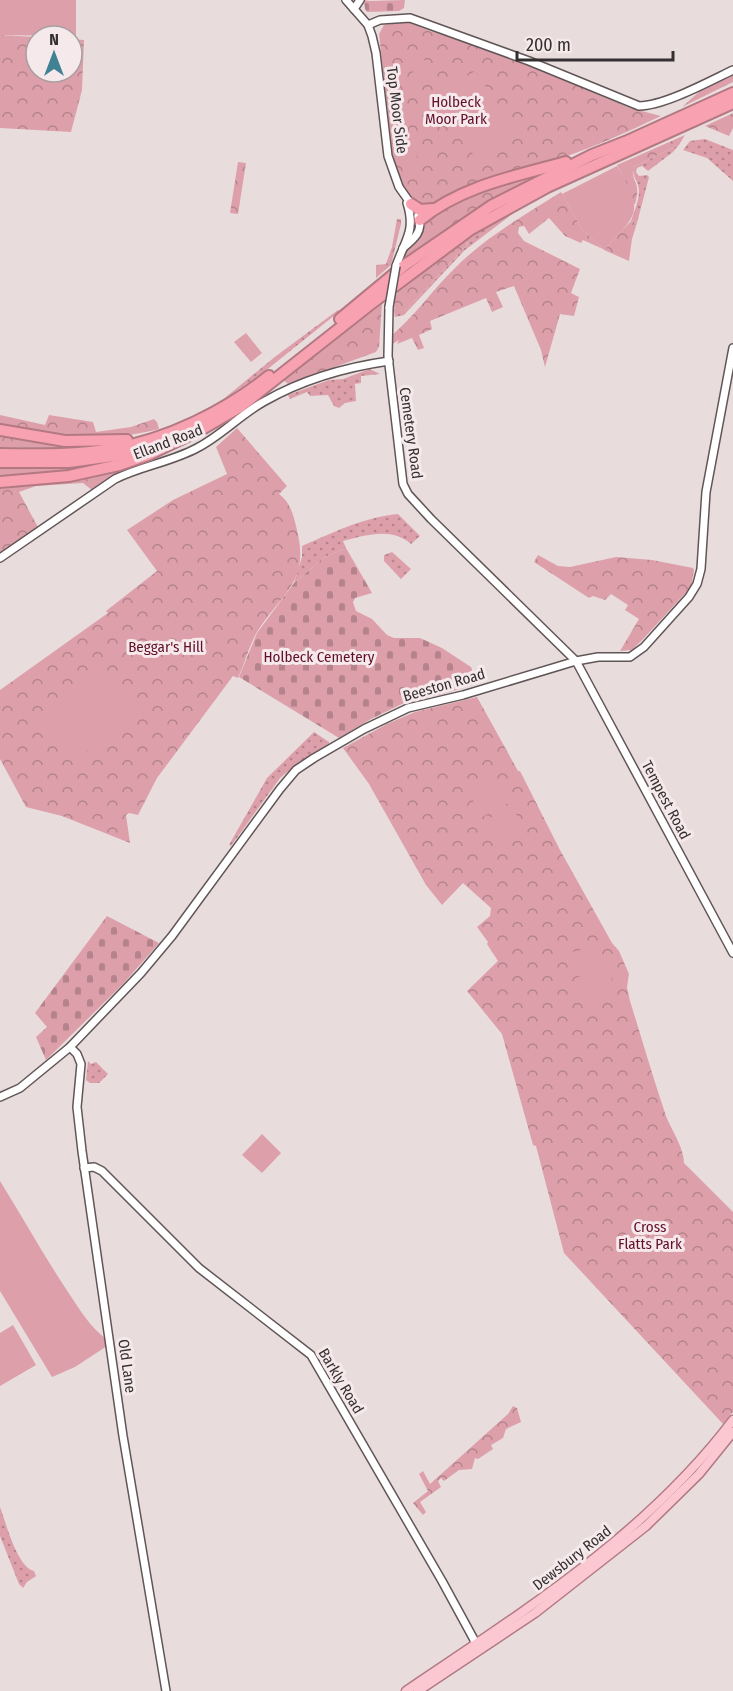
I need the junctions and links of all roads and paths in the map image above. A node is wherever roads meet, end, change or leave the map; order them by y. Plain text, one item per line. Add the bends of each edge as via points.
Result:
1 (346, 0) edge
2 (360, 0) edge
3 (354, 9) junction
4 (368, 25) junction
5 (733, 70) edge
6 (733, 92) edge
7 (721, 103) junction
8 (733, 104) edge
9 (592, 155) junction
10 (408, 201) junction
11 (433, 209) junction
12 (420, 220) junction
13 (410, 232) junction
14 (403, 248) junction
15 (733, 348) edge
16 (388, 361) junction
17 (0, 430) edge
18 (172, 437) junction
19 (0, 454) edge
20 (0, 462) edge
21 (0, 482) edge
22 (0, 558) edge
23 (576, 661) junction
24 (733, 953) edge
25 (70, 1047) junction
26 (0, 1097) edge
27 (84, 1168) junction
28 (733, 1420) edge
29 (731, 1430) edge
30 (477, 1646) junction
31 (166, 1691) edge
32 (406, 1691) edge
33 (418, 1691) edge

1 - 3 street
2 - 3 street
3 - 4 street
4 - 5 street via 410,18 635,105 650,104
4 - 10 street, Top Moor Side via 376,53 388,156
6 - 7 highway
7 - 8 highway
7 - 9 highway
7 - 18 highway via 547,187 471,229 240,407 204,428
9 - 11 highway via 472,190
9 - 18 highway via 466,222 265,379
10 - 11 highway via 420,210
10 - 12 street, Top Moor Side
10 - 13 street, Top Moor Side
11 - 12 highway
12 - 13 street
12 - 14 street via 420,231
13 - 14 street, Top Moor Side
14 - 16 street, Cemetery Road, bridge via 389,307
15 - 23 street, Beeston Road via 706,492 697,584 638,653
16 - 22 street, Elland Road via 329,374 266,400 194,450 115,479
16 - 23 street, Cemetery Road via 400,472 408,494
17 - 18 highway via 65,441
18 - 19 highway via 63,454
18 - 20 highway via 127,455 88,461
18 - 21 highway via 148,455 88,472
23 - 24 street, Tempest Road
23 - 25 street, Beeston Road via 408,708 296,770 165,945
25 - 26 street, Beeston Road via 20,1088
25 - 27 street, Old Lane via 81,1064 77,1107
27 - 30 street, Barkly Road via 102,1171 199,1268 311,1355
27 - 31 street, Old Lane
28 - 29 main road, Dewsbury Road
29 - 30 main road, Dewsbury Road via 642,1519 585,1567
30 - 32 main road, Dewsbury Road
30 - 33 main road, Dewsbury Road

